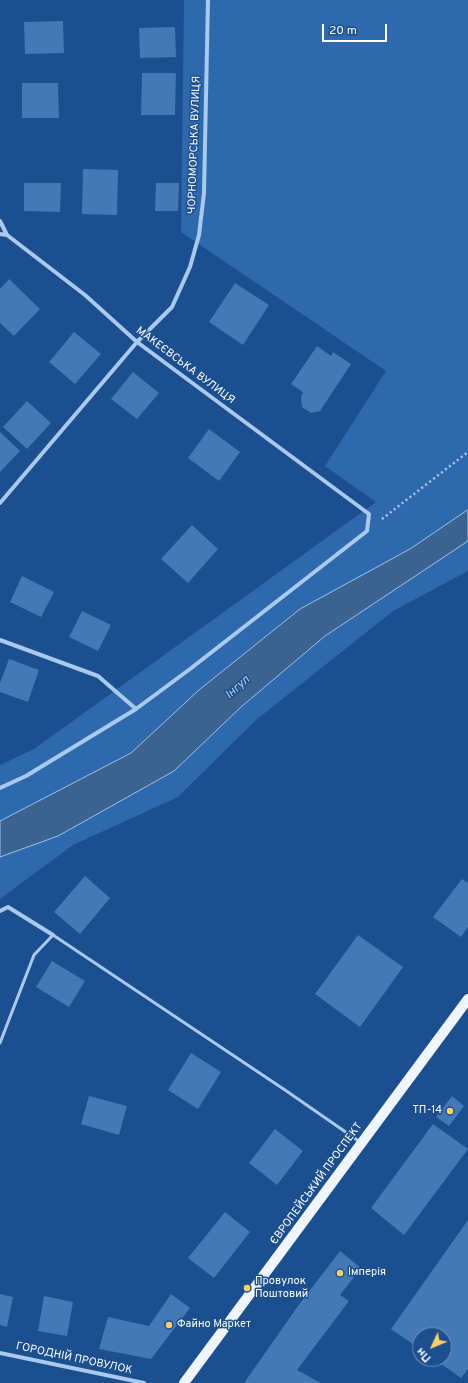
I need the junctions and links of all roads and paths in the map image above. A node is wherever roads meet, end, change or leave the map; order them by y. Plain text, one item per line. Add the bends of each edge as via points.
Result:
1 (208, 0) edge
2 (0, 222) edge
3 (0, 234) edge
4 (7, 235) junction
5 (137, 342) junction
6 (468, 452) edge
7 (0, 503) edge
8 (367, 531) junction
9 (0, 640) edge
10 (136, 709) junction
11 (0, 788) edge
12 (0, 911) edge
13 (53, 934) junction
14 (468, 999) edge
15 (0, 1043) edge
16 (361, 1143) junction
17 (0, 1353) edge
18 (144, 1383) edge
19 (184, 1383) edge

1 - 5 street, ЧОРНОМОРСЬКА ВУЛИЦЯ via 204,192 199,235 190,267 172,307
2 - 4 street, МАКЕЄВСЬКА ВУЛИЦЯ
3 - 4 street
4 - 5 street, МАКЕЄВСЬКА ВУЛИЦЯ via 85,295
5 - 7 street, ЧОРНОМОРСЬКА ВУЛИЦЯ
5 - 8 street, МАКЕЄВСЬКА ВУЛИЦЯ via 369,514
6 - 8 path
8 - 10 street
9 - 10 street via 98,676
10 - 11 street via 26,776
12 - 13 street via 8,907
13 - 15 lane via 34,955
13 - 16 lane
14 - 16 main road, ЄВРОПЕЙСЬКИЙ ПРОСПЕКТ
16 - 19 main road, ЄВРОПЕЙСЬКИЙ ПРОСПЕКТ
17 - 18 street, ГОРОДНІЙ ПРОВУЛОК

